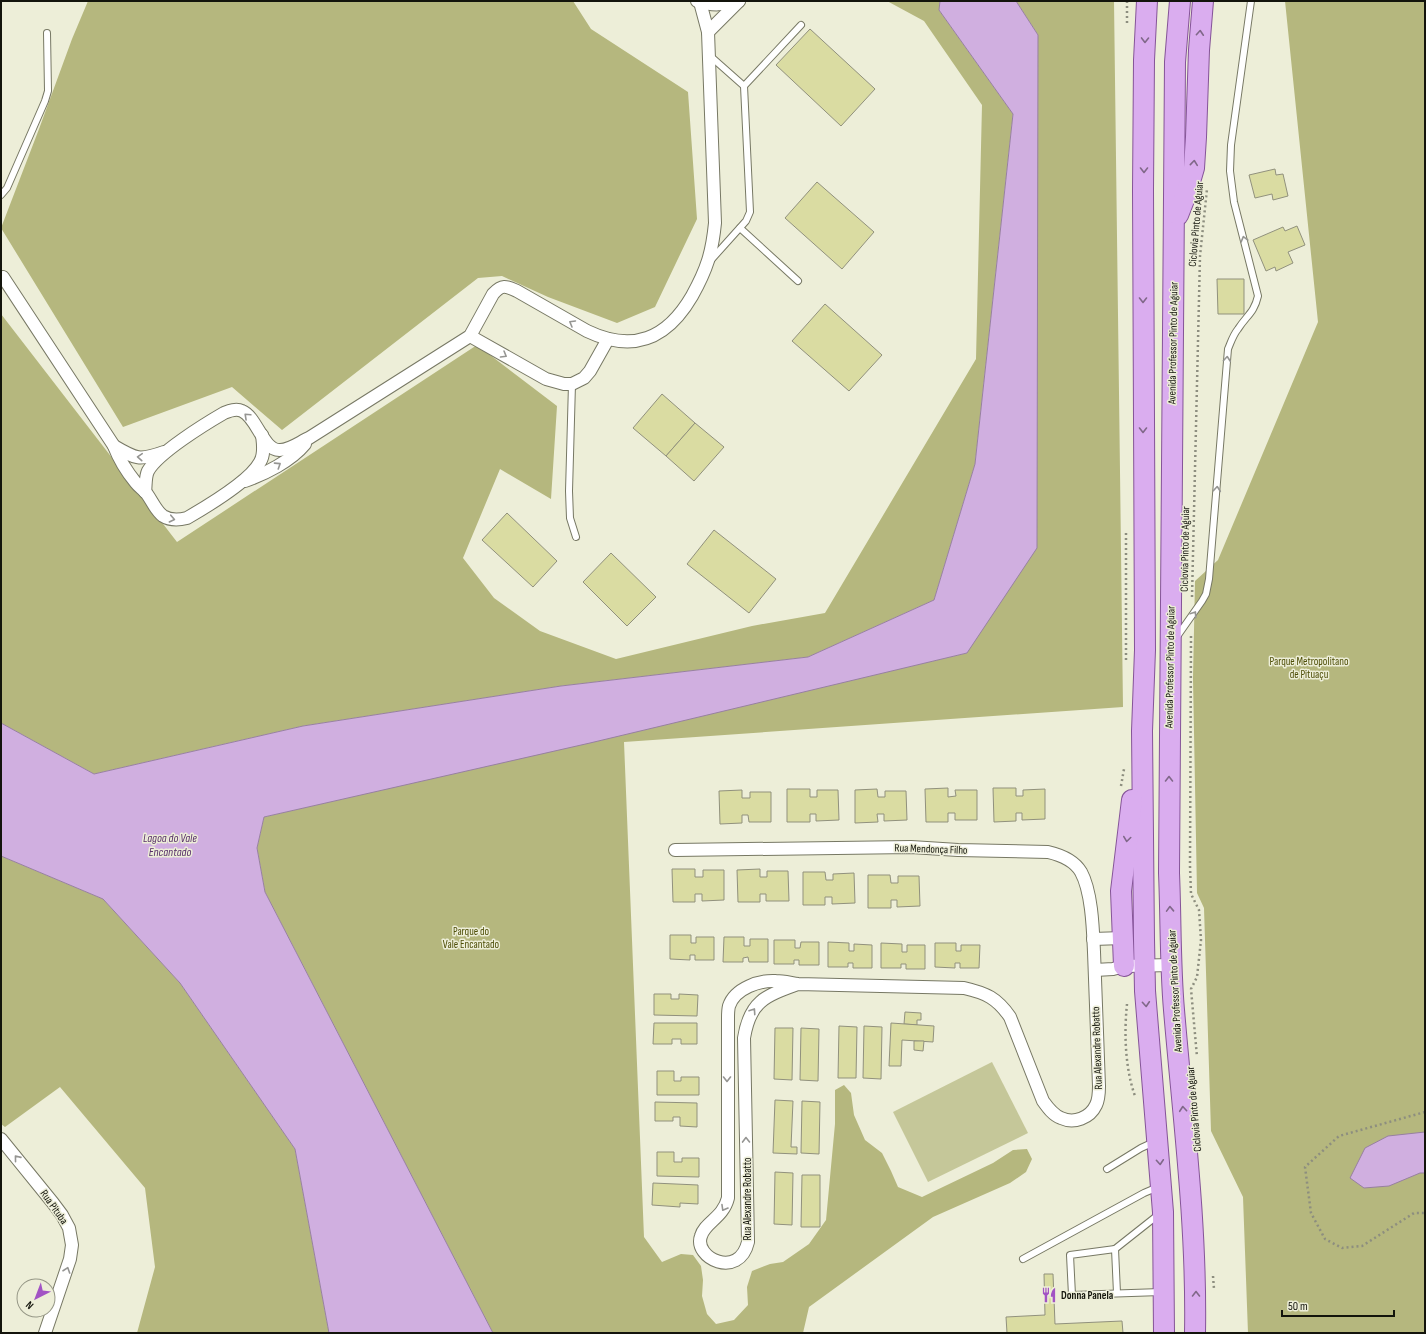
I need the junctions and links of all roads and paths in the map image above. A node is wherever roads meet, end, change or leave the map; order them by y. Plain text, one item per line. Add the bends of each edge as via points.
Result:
1 (699, 1) edge
2 (739, 1) edge
3 (1127, 1) edge
4 (1147, 1) edge
5 (1180, 1) edge
6 (1203, 1) edge
7 (1251, 1) edge
8 (1127, 24) dead end
9 (801, 25) dead end
10 (708, 32) junction
11 (47, 33) dead end
12 (708, 53) junction
13 (744, 86) junction
14 (1208, 188) dead end
15 (1, 195) edge
16 (1174, 226) junction
17 (740, 228) junction
18 (708, 262) junction
19 (2, 274) edge
20 (798, 281) dead end
21 (1, 294) edge
22 (470, 336) junction
23 (608, 339) junction
24 (572, 384) junction
25 (262, 435) junction
26 (309, 438) junction
27 (114, 446) junction
28 (167, 451) junction
29 (244, 482) junction
30 (146, 492) junction
31 (1126, 533) dead end
32 (576, 537) dead end
33 (1191, 618) junction
34 (1171, 646) junction
35 (1126, 666) dead end
36 (1142, 731) junction
37 (1124, 768) dead end
38 (1121, 790) dead end
39 (675, 850) dead end
40 (1123, 938) junction
41 (1093, 939) junction
42 (1144, 965) junction
43 (1172, 965) junction
44 (1124, 966) junction
45 (1095, 970) junction
46 (798, 984) junction
47 (1198, 1061) dead end
48 (1425, 1112) edge
49 (1, 1139) edge
50 (1158, 1141) junction
51 (1107, 1169) dead end
52 (1161, 1186) junction
53 (1163, 1212) junction
54 (1425, 1213) edge
55 (1115, 1248) junction
56 (1023, 1259) dead end
57 (1213, 1269) dead end
58 (1165, 1291) junction
59 (1214, 1291) dead end
60 (1117, 1293) junction
61 (45, 1333) edge
62 (1164, 1333) edge
63 (1196, 1333) edge

1 - 2 street via 723,5
1 - 10 street
2 - 10 street
3 - 8 path
4 -> 36 main road via 1143,190 1145,650
5 - 16 main road, Avenida Professor Pinto de Aguiar via 1175,62
16 -> 6 main road via 1194,168
33 -> 7 lane via 1206,594 1209,579 1228,349 1233,335 1251,313 1258,296 1234,202 1230,171 1231,145
9 - 13 lane
10 - 12 street
11 - 15 lane via 48,91 7,188
12 - 13 lane
12 - 18 street via 715,223
13 - 17 lane via 750,212
14 - 33 path, Ciclovia Pinto de Aguiar via 1200,256
16 - 34 main road, Avenida Professor Pinto de Aguiar
17 - 18 lane
17 - 20 lane
18 - 23 street via 683,311 662,331 643,340 629,342
19 - 21 street
19 - 27 street
23 -> 22 street via 587,331 509,287 498,289 493,294
22 -> 24 street via 546,379
22 - 26 street
23 - 24 street via 590,371 584,378
24 - 32 lane via 569,491 570,518
25 - 26 street via 267,443 278,450 289,448
25 -> 28 street via 250,417 242,411 234,410 213,419
25 - 29 street via 261,462
29 -> 26 street via 261,476 298,452
28 -> 27 street via 140,458
27 - 30 street via 133,478
28 - 30 street via 148,471
30 -> 29 street via 157,511 170,520 178,520 195,513
31 - 35 path
33 - 34 lane
33 - 47 path, Ciclovia Pinto de Aguiar via 1190,873 1191,894 1199,910 1201,940 1197,977 1191,989
43 -> 34 main road, Avenida Professor Pinto de Aguiar via 1169,873
36 -> 40 main road via 1122,874
36 - 42 main road
37 - 38 path
39 - 41 street, Rua Mendonça Filho via 911,847 1048,852 1062,856 1080,871 1092,914
40 - 41 street
40 - 44 main road
41 - 45 street, Rua Mendonça Filho
42 - 43 street
42 - 44 street
42 -> 50 main road
63 -> 43 main road, Avenida Professor Pinto de Aguiar via 1192,1207
44 - 45 street
45 - 46 street, Rua Alexandre Robatto via 1099,1097 1096,1106 1088,1115 1074,1121 1062,1119 1043,1101 1010,1017 995,999 981,992 964,988
46 -> 46 street, Rua Alexandre Robatto via 768,981 752,985 734,997 730,1005 727,1040 728,1198 723,1211 706,1228 700,1242 709,1257 716,1261 733,1262 746,1250 748,1242 744,1038 746,1024 760,1002 774,993
48 - 54 path via 1339,1136 1305,1167 1311,1214 1325,1239 1342,1248 1362,1246 1414,1213
61 -> 49 street, Rua Pituba via 70,1259 72,1245 69,1228 53,1203
50 - 51 lane via 1141,1148
50 -> 52 main road
52 - 53 main road
52 - 56 lane
53 - 55 lane
53 - 58 main road
55 - 60 lane
55 - 60 lane via 1070,1255 1072,1295
57 - 59 path
58 - 60 lane
58 - 62 main road

